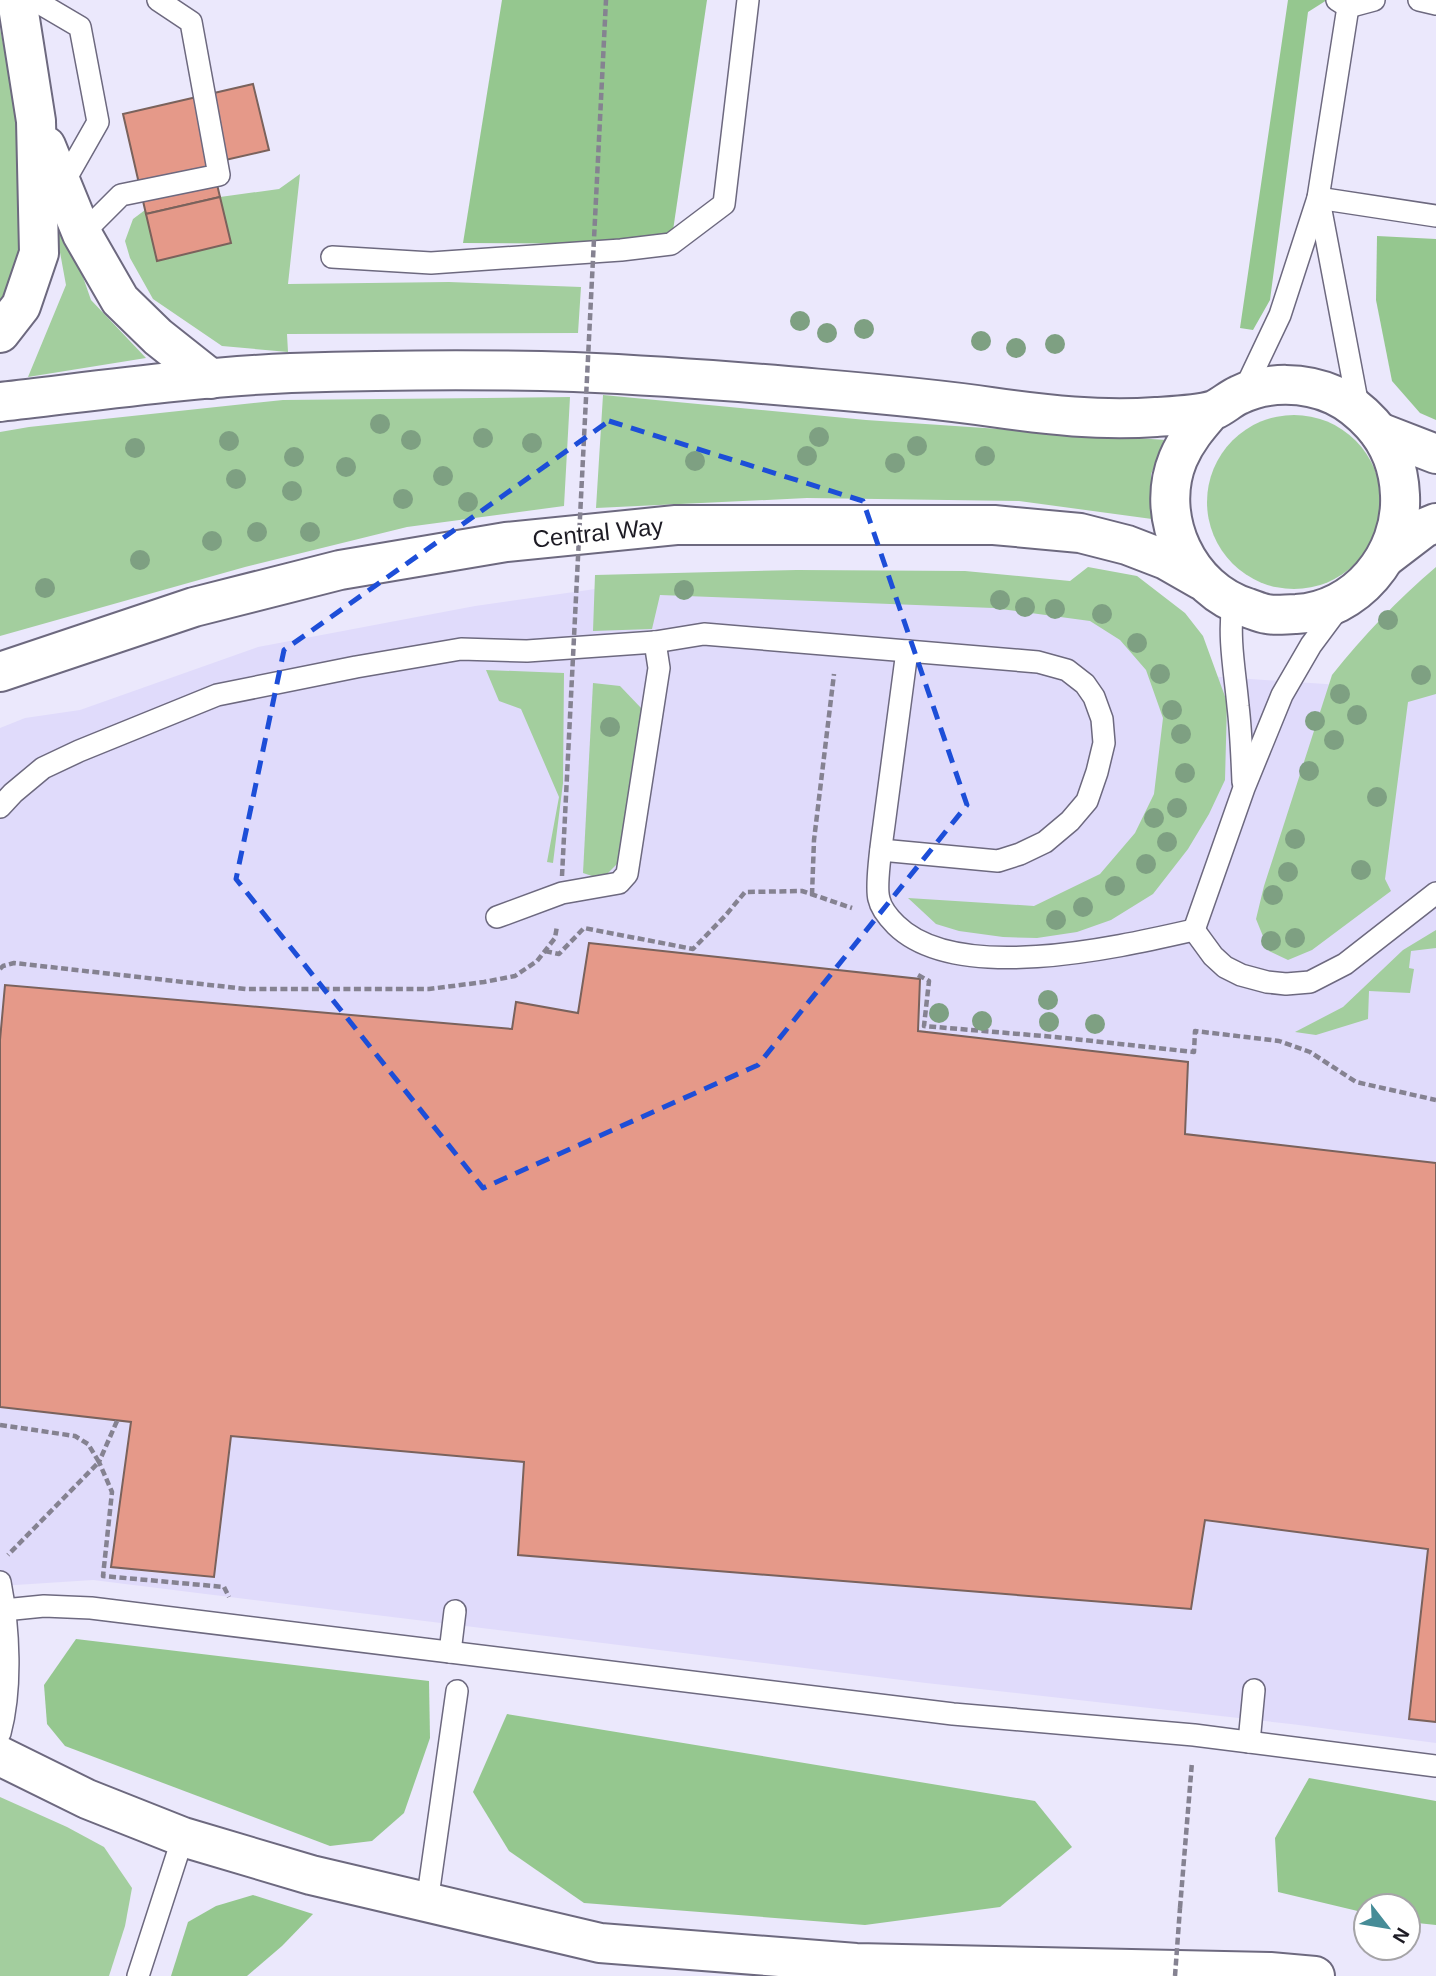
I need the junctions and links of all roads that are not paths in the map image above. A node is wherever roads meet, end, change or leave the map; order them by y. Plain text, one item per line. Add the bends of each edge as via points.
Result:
1 (17, 0) edge
2 (34, 0) edge
3 (158, 0) edge
4 (748, 0) edge
5 (1374, 0) edge
6 (1419, 0) edge
7 (1343, 4) edge
8 (1436, 4) edge
9 (36, 121) junction
10 (61, 187) junction
11 (1318, 198) junction
12 (1436, 216) edge
13 (82, 234) junction
14 (332, 257) dead end
15 (0, 333) edge
16 (211, 379) junction
17 (0, 402) edge
18 (1227, 402) junction
19 (1369, 421) junction
20 (1436, 454) edge
21 (1436, 523) edge
22 (1385, 558) junction
23 (1202, 581) junction
24 (1346, 599) junction
25 (1233, 603) junction
26 (655, 642) junction
27 (907, 651) junction
28 (0, 672) edge
29 (1244, 788) junction
30 (0, 807) edge
31 (881, 850) junction
32 (1436, 893) edge
33 (497, 917) dead end
34 (1194, 930) junction
35 (0, 1582) edge
36 (455, 1611) dead end
37 (2, 1613) edge
38 (450, 1652) junction
39 (1254, 1690) dead end
40 (457, 1691) dead end
41 (0, 1733) edge
42 (1249, 1742) junction
43 (0, 1756) edge
44 (1436, 1766) edge
45 (183, 1837) junction
46 (428, 1903) junction
47 (138, 1976) edge
48 (1315, 1976) edge

1 - 9 main road
2 - 10 lane via 80,27 98,122
3 - 13 lane via 191,22 219,175 121,195
4 - 14 lane via 724,204 671,244 431,263
5 - 7 lane
6 - 8 lane
7 - 11 lane
9 - 10 main road
9 - 15 main road via 39,253 21,306
10 - 13 main road
11 - 12 lane
11 - 18 lane via 1280,315
11 - 19 lane
13 - 16 main road via 120,300
16 - 17 main road
16 - 18 main road via 287,373 574,372 925,398 1097,419 1157,417
18 - 19 main road via 1273,385 1304,386 1333,394
18 - 23 main road via 1190,435 1176,463 1170,494 1176,536
19 - 20 main road
19 - 22 main road via 1392,455 1399,481 1401,507
21 - 22 main road
22 - 24 main road via 1368,581
23 - 25 main road
23 - 28 main road, Central Way via 1127,545 1080,533 994,525 676,525 506,542 340,570 194,607
24 - 25 main road via 1309,613 1270,615
24 - 29 lane via 1311,645 1282,695
25 - 29 lane via 1231,650
26 - 27 lane via 705,634
26 - 30 lane via 527,651 461,649 217,695 43,768
26 - 33 lane via 658,675 627,874 619,883 562,885
27 - 31 lane
27 - 31 lane via 1038,662 1067,670 1094,697 1104,743 1087,801 1045,842 1020,854 998,861
29 - 34 lane
31 - 34 lane via 878,897 887,916 906,934 953,953 1039,957
32 - 34 lane via 1345,964 1310,982 1286,984 1241,975 1213,956
35 - 37 lane
36 - 38 lane
37 - 38 lane via 44,1606 91,1608
37 - 41 lane via 9,1681
38 - 42 lane via 953,1714
39 - 42 lane
40 - 46 lane
42 - 44 lane
43 - 45 main road via 87,1799
45 - 46 main road via 310,1875
45 - 47 lane
46 - 48 main road via 600,1943 856,1963

